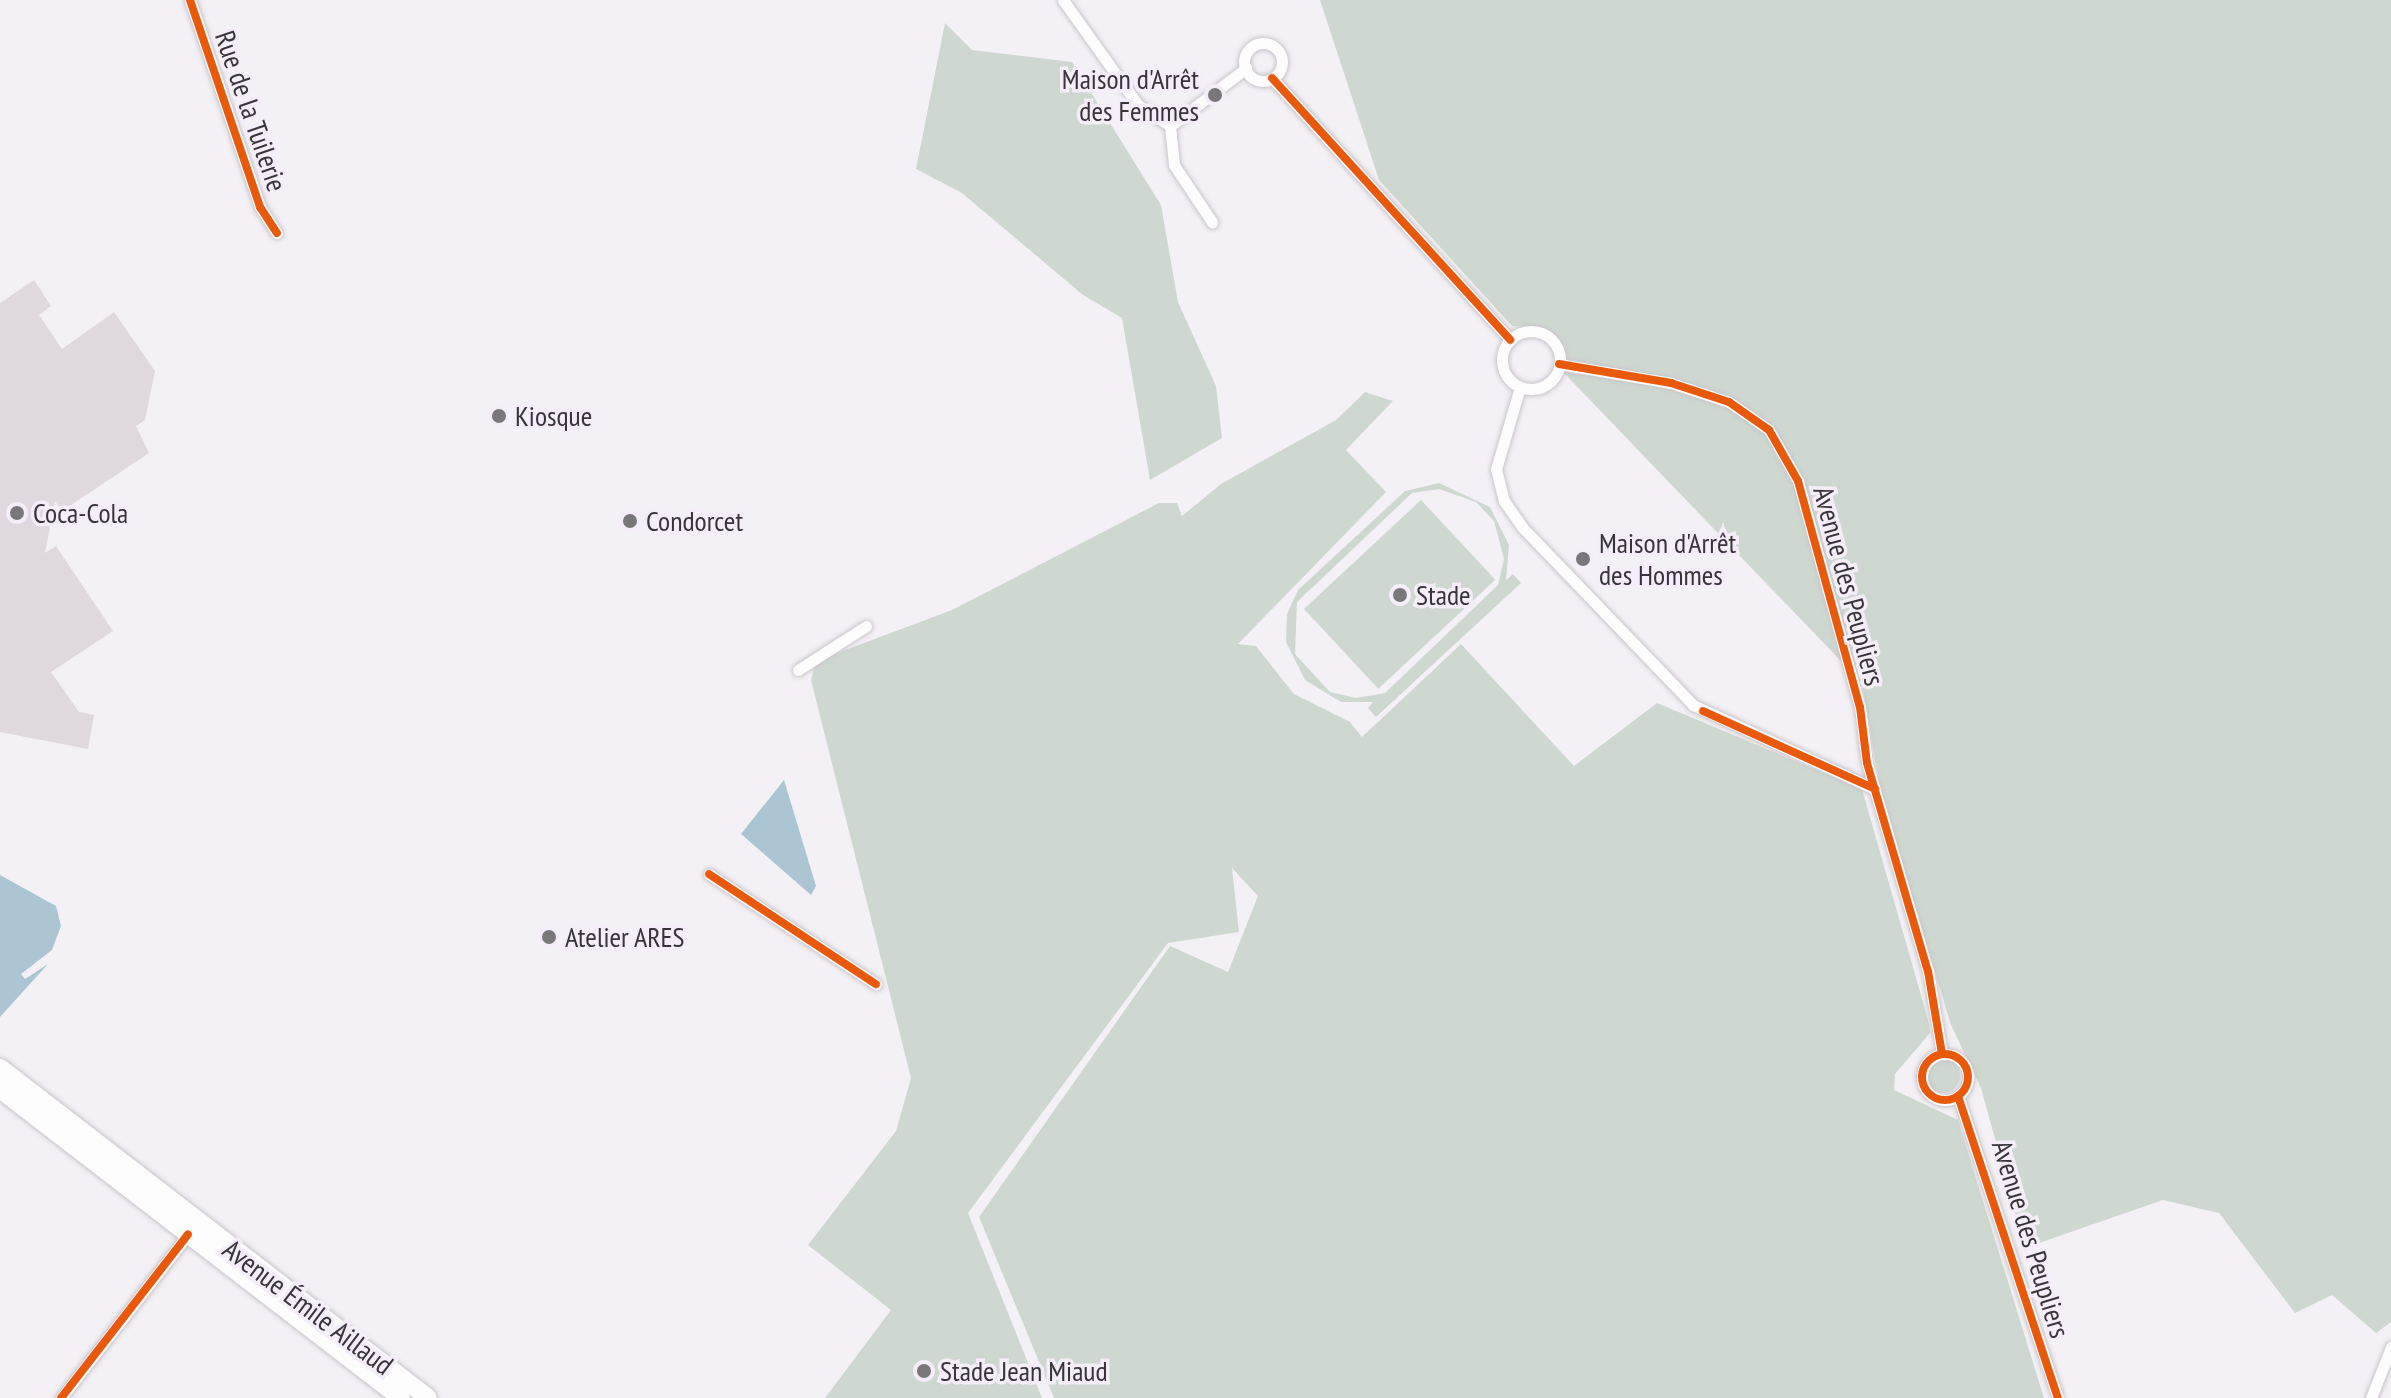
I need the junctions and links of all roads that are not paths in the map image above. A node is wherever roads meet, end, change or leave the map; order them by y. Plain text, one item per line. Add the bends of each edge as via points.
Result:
1 (190, 0) edge
2 (1063, 0) edge
3 (1246, 68) junction
4 (1272, 78) junction
5 (1170, 126) junction
6 (1212, 222) dead end
7 (277, 233) dead end
8 (1510, 340) junction
9 (1559, 364) junction
10 (1520, 387) junction
11 (866, 626) dead end
12 (798, 670) dead end
13 (1875, 789) junction
14 (709, 874) dead end
15 (876, 984) dead end
16 (1942, 1054) junction
17 (0, 1068) edge
18 (0, 1089) edge
19 (1958, 1096) junction
20 (188, 1234) junction
21 (2391, 1347) edge
22 (61, 1398) edge
23 (401, 1398) edge
24 (428, 1398) edge
25 (2058, 1398) edge
26 (2371, 1398) edge

1 - 7 street, Rue de la Tuilerie via 260,207
2 - 5 street via 1138,105
3 - 4 street via 1254,78
3 - 4 street via 1252,47 1272,45 1282,62
3 - 5 street
4 - 8 street
5 - 6 street via 1174,165
8 - 9 street via 1538,332 1555,344
8 - 10 street via 1502,365
9 - 10 street via 1542,386
9 - 13 street, Avenue des Peupliers via 1671,383 1729,402 1769,430 1798,481
10 - 13 street via 1496,469 1504,501 1522,527 1693,705
11 - 12 street
13 - 16 street, Avenue des Peupliers via 1928,971
14 - 15 street
16 - 19 street, Avenue des Peupliers via 1967,1070
16 - 19 street via 1928,1061 1923,1084 1937,1099
17 - 24 main road, Avenue Émile Aillaud
18 - 20 main road, Avenue Émile Aillaud
19 - 25 street, Avenue des Peupliers
20 - 22 street
20 - 23 main road, Avenue Émile Aillaud
21 - 26 street

